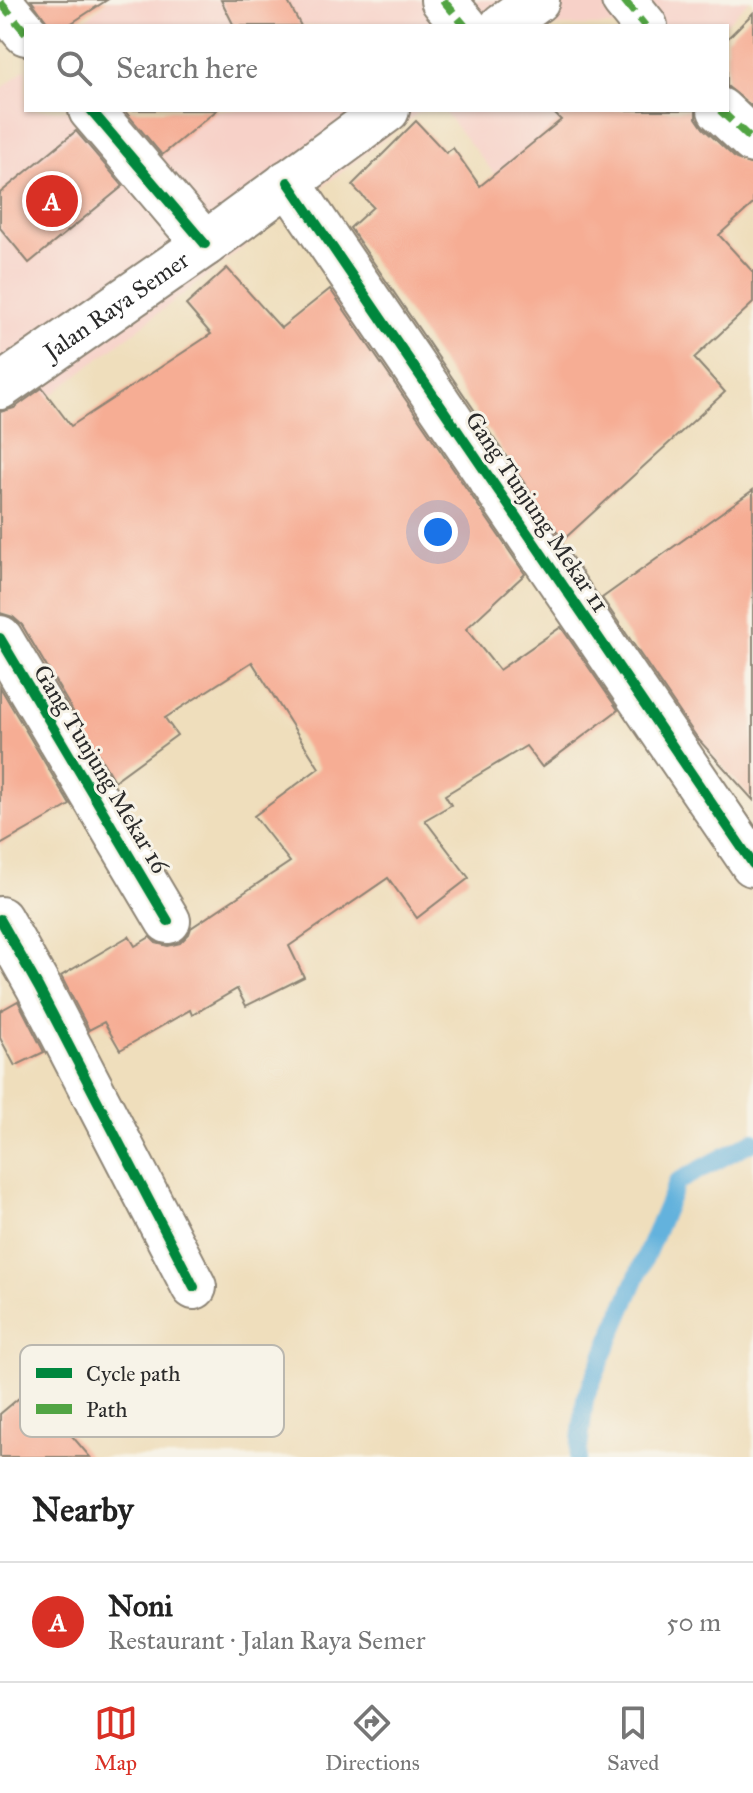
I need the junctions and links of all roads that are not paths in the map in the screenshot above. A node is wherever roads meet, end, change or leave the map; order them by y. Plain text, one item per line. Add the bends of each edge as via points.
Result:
1 (443, 0) edge
2 (537, 0) edge
3 (624, 0) edge
4 (0, 2) edge
5 (463, 24) edge
6 (505, 24) edge
7 (643, 24) edge
8 (24, 31) edge
9 (93, 112) edge
10 (384, 112) edge
11 (722, 112) edge
12 (753, 141) edge
13 (288, 182) junction
14 (205, 244) junction
15 (0, 387) edge
16 (0, 638) edge
17 (753, 864) edge
18 (0, 919) edge
19 (168, 921) dead end
20 (194, 1287) dead end

1 - 5 street
2 - 6 street
3 - 7 street
4 - 8 street
9 - 14 street
10 - 13 street, Jalan Raya Semer
11 - 12 street
13 - 14 street, Jalan Raya Semer
13 - 17 street, Gang Tunjung Mekar 11
14 - 15 street, Jalan Raya Semer
16 - 19 street, Gang Tunjung Mekar 16
18 - 20 street

